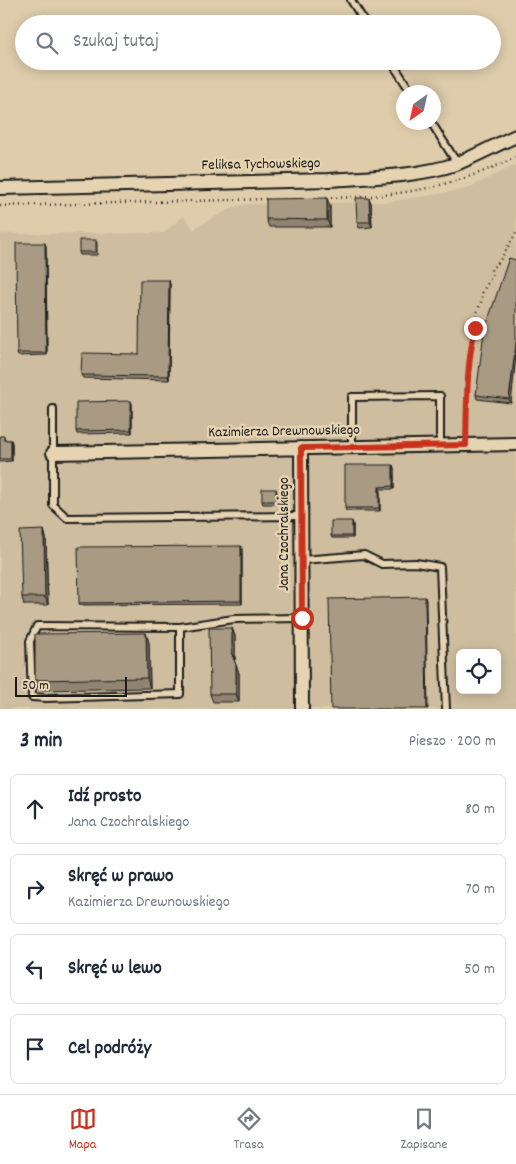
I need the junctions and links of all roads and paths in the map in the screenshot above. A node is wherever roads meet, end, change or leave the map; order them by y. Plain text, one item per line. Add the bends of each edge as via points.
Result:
1 (351, 0) edge
2 (360, 15) edge
3 (397, 70) edge
4 (406, 85) edge
5 (436, 130) edge
6 (516, 136) edge
7 (457, 163) junction
8 (0, 188) edge
9 (516, 233) edge
10 (53, 409) dead end
11 (516, 444) edge
12 (466, 445) junction
13 (440, 446) junction
14 (352, 447) junction
15 (301, 448) junction
16 (53, 453) junction
17 (302, 516) junction
18 (302, 560) junction
19 (302, 618) junction
20 (180, 627) junction
21 (302, 709) edge
22 (446, 709) edge

1 - 2 lane
3 - 4 lane
5 - 7 lane
6 - 7 street, Feliksa Tychowskiego
7 - 8 street, Feliksa Tychowskiego via 422,172 329,180
9 - 12 path via 499,262 491,269 492,275 482,293 477,312 467,380
10 - 16 lane
11 - 12 street, Kazimierza Drewnowskiego
12 - 13 street, Kazimierza Drewnowskiego
13 - 14 street, Kazimierza Drewnowskiego
13 - 14 lane via 440,396 352,397
14 - 15 street, Kazimierza Drewnowskiego
15 - 16 street, Kazimierza Drewnowskiego
15 - 17 street, Jana Czochralskiego
16 - 17 lane via 53,505 66,518
17 - 18 street, Jana Czochralskiego
18 - 19 street, Jana Czochralskiego
18 - 22 lane via 364,556 382,564 416,563 440,567
19 - 20 lane via 234,619
19 - 21 street, Jana Czochralskiego
20 - 20 lane via 180,694 32,697 30,641 37,626

